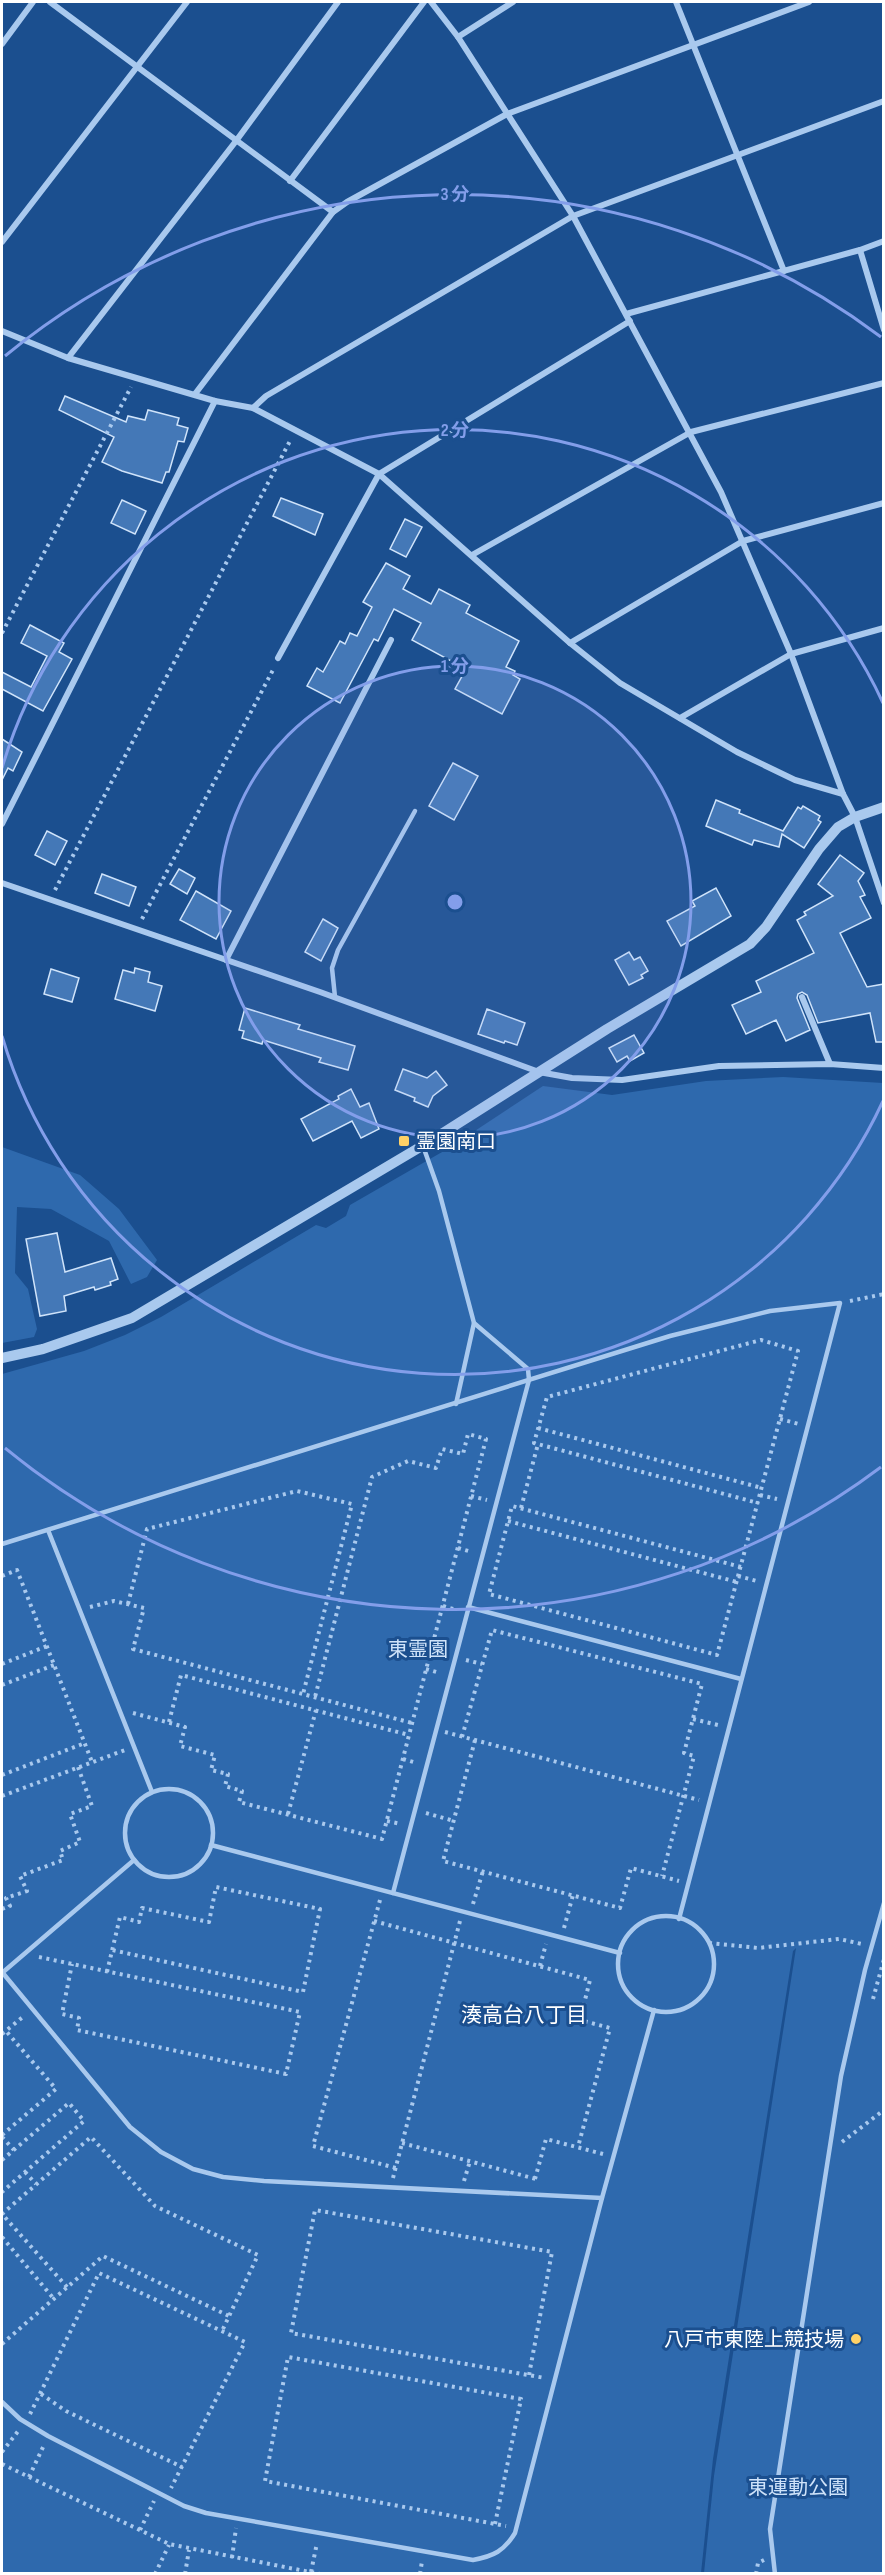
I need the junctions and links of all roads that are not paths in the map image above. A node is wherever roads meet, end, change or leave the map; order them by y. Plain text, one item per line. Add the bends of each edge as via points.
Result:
1 (33, 2) edge
2 (50, 2) edge
3 (187, 2) edge
4 (338, 2) edge
5 (424, 2) edge
6 (431, 2) edge
7 (513, 2) edge
8 (676, 2) edge
9 (809, 2) edge
10 (458, 37) junction
11 (2, 44) edge
12 (692, 44) junction
13 (137, 68) junction
14 (884, 101) edge
15 (507, 114) junction
16 (236, 141) junction
17 (738, 155) junction
18 (290, 181) junction
19 (333, 212) junction
20 (573, 216) junction
21 (884, 241) edge
22 (2, 242) edge
23 (860, 250) junction
24 (784, 271) junction
25 (628, 318) junction
26 (884, 330) edge
27 (2, 332) edge
28 (69, 358) junction
29 (884, 383) edge
30 (195, 394) junction
31 (215, 401) junction
32 (253, 408) junction
33 (691, 432) junction
34 (379, 474) junction
35 (884, 503) edge
36 (743, 541) junction
37 (472, 555) junction
38 (884, 628) edge
39 (391, 640) dead end
40 (570, 643) junction
41 (791, 654) junction
42 (278, 658) road end
43 (680, 718) junction
44 (843, 795) junction
45 (884, 807) edge
46 (415, 811) dead end
47 (855, 817) junction
48 (2, 824) edge
49 (2, 883) edge
50 (884, 903) edge
51 (226, 960) junction
52 (335, 997) junction
53 (802, 997) dead end
54 (830, 1064) junction
55 (884, 1068) edge
56 (539, 1072) junction
57 (423, 1146) junction
58 (474, 1323) junction
59 (2, 1358) edge
60 (529, 1380) junction
61 (456, 1404) junction
62 (48, 1530) junction
63 (2, 1544) edge
64 (468, 1606) junction
65 (741, 1679) junction
66 (152, 1792) junction
67 (212, 1845) junction
68 (134, 1860) junction
69 (393, 1893) junction
70 (884, 1903) edge
71 (679, 1919) junction
72 (620, 1953) junction
73 (2, 1972) edge
74 (654, 2010) junction
75 (602, 2198) junction
76 (2, 2402) edge
77 (775, 2574) edge

1 - 11 street
2 - 13 street
3 - 13 street
4 - 16 street
5 - 18 street
6 - 10 street
7 - 10 street
8 - 12 street
9 - 12 street
10 - 15 street
12 - 15 street
12 - 17 street
13 - 16 street
13 - 22 street
14 - 17 street
15 - 19 street
15 - 20 street
16 - 18 street
16 - 28 street
17 - 20 street
17 - 24 street
18 - 19 street
19 - 30 street
20 - 25 street
20 - 32 street via 266,396
21 - 23 street
23 - 24 street
23 - 26 street
24 - 25 street
25 - 33 street
25 - 34 street
27 - 28 street
28 - 30 street
29 - 33 street
30 - 31 street
31 - 32 street
31 - 48 street
32 - 34 street
33 - 36 street
33 - 37 street
34 - 37 street
34 - 42 street
35 - 36 street
36 - 40 street
36 - 41 street
37 - 40 street
38 - 41 street
39 - 51 street
40 - 43 street via 620,682
41 - 43 street
41 - 44 street
43 - 44 street via 795,780
44 - 47 street
45 - 47 street
46 - 52 lane via 338,950 332,968
47 - 50 street
47 - 56 street via 838,827 819,849 750,944
49 - 51 street
51 - 52 street
52 - 56 street
53 - 54 street
54 - 55 street
54 - 56 street via 719,1066 622,1080
56 - 57 street
57 - 58 lane
57 - 59 street via 132,1318 43,1349
58 - 60 lane via 528,1369
58 - 61 lane
60 - 61 lane
60 - 64 lane
60 - 65 lane via 670,1336 770,1311 840,1303
61 - 62 lane
62 - 63 lane
62 - 66 lane
64 - 65 lane
64 - 69 lane
65 - 71 lane
66 - 67 lane via 175,1789 196,1797 210,1815
66 - 68 lane via 134,1806 125,1827 125,1839
67 - 68 lane via 197,1868 175,1877 153,1874
67 - 69 lane
68 - 73 lane
69 - 72 lane
70 - 77 lane via 841,2076 770,2529
71 - 72 lane via 661,1917 639,1925
71 - 74 lane via 694,1925 709,1943 714,1965 709,1987 683,2009
72 - 74 lane via 624,1986 639,2004
73 - 75 lane via 130,2127 161,2152 193,2169 223,2177
74 - 75 lane
75 - 76 lane via 516,2528 506,2548 491,2557 473,2560 206,2513 48,2436

